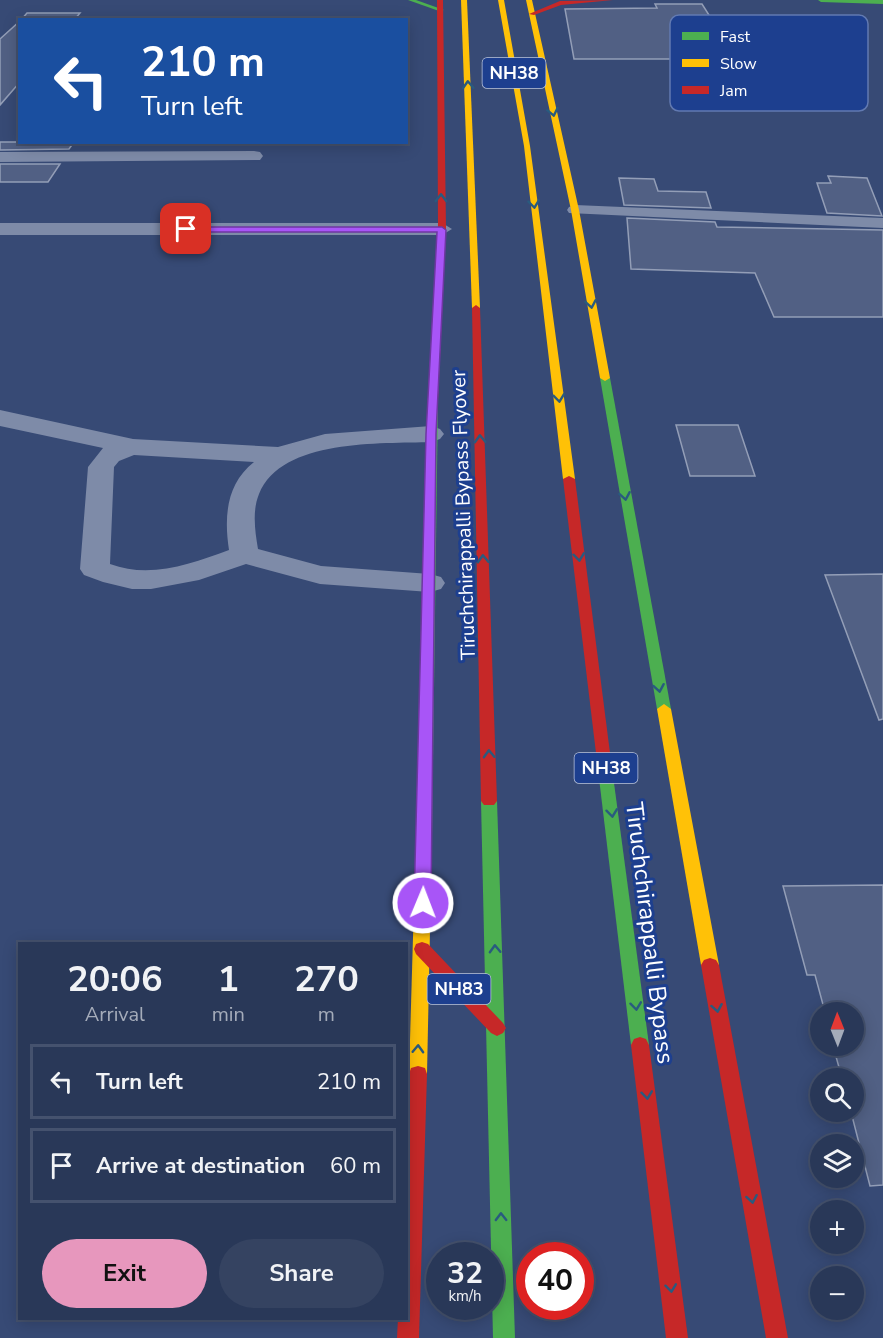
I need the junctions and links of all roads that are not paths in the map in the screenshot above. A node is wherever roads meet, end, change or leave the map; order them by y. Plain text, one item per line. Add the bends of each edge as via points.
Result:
1 (411, 0) edge
2 (464, 0) edge
3 (501, 0) edge
4 (529, 0) edge
5 (610, 0) edge
6 (821, 0) edge
7 (883, 2) edge
8 (441, 5) edge
9 (532, 14) junction
10 (24, 144) edge
11 (254, 156) dead end
12 (8, 157) edge
13 (575, 210) junction
14 (883, 223) edge
15 (0, 229) edge
16 (442, 230) junction
17 (0, 418) edge
18 (431, 434) junction
19 (133, 447) junction
20 (277, 455) junction
21 (244, 554) junction
22 (430, 583) junction
23 (422, 949) junction
24 (497, 1028) junction
25 (408, 1338) edge
26 (504, 1338) edge
27 (677, 1338) edge
28 (777, 1338) edge

1 - 8 main road
24 -> 2 main road, Tiruchchirappalli Bypass Flyover / NH38
3 -> 27 main road, Tiruchchirappalli Bypass / NH38 via 527,146
4 - 9 main road
5 - 9 main road via 560,3
6 - 7 main road
16 -> 8 main road, NH83
9 -> 13 main road
10 - 12 street
11 - 12 street
13 - 14 lane
13 -> 28 main road
15 - 16 street
16 - 18 main road, NH83
17 - 19 street
18 - 20 street via 318,443
18 - 22 main road, NH83
19 - 20 street
19 - 21 street via 104,458 101,467 94,569 113,578 146,581 199,572
20 - 21 street via 244,492 240,519
21 - 22 street via 320,575
22 - 23 main road, NH83
23 - 24 main road, NH83
25 -> 23 main road
26 -> 24 main road, NH38

